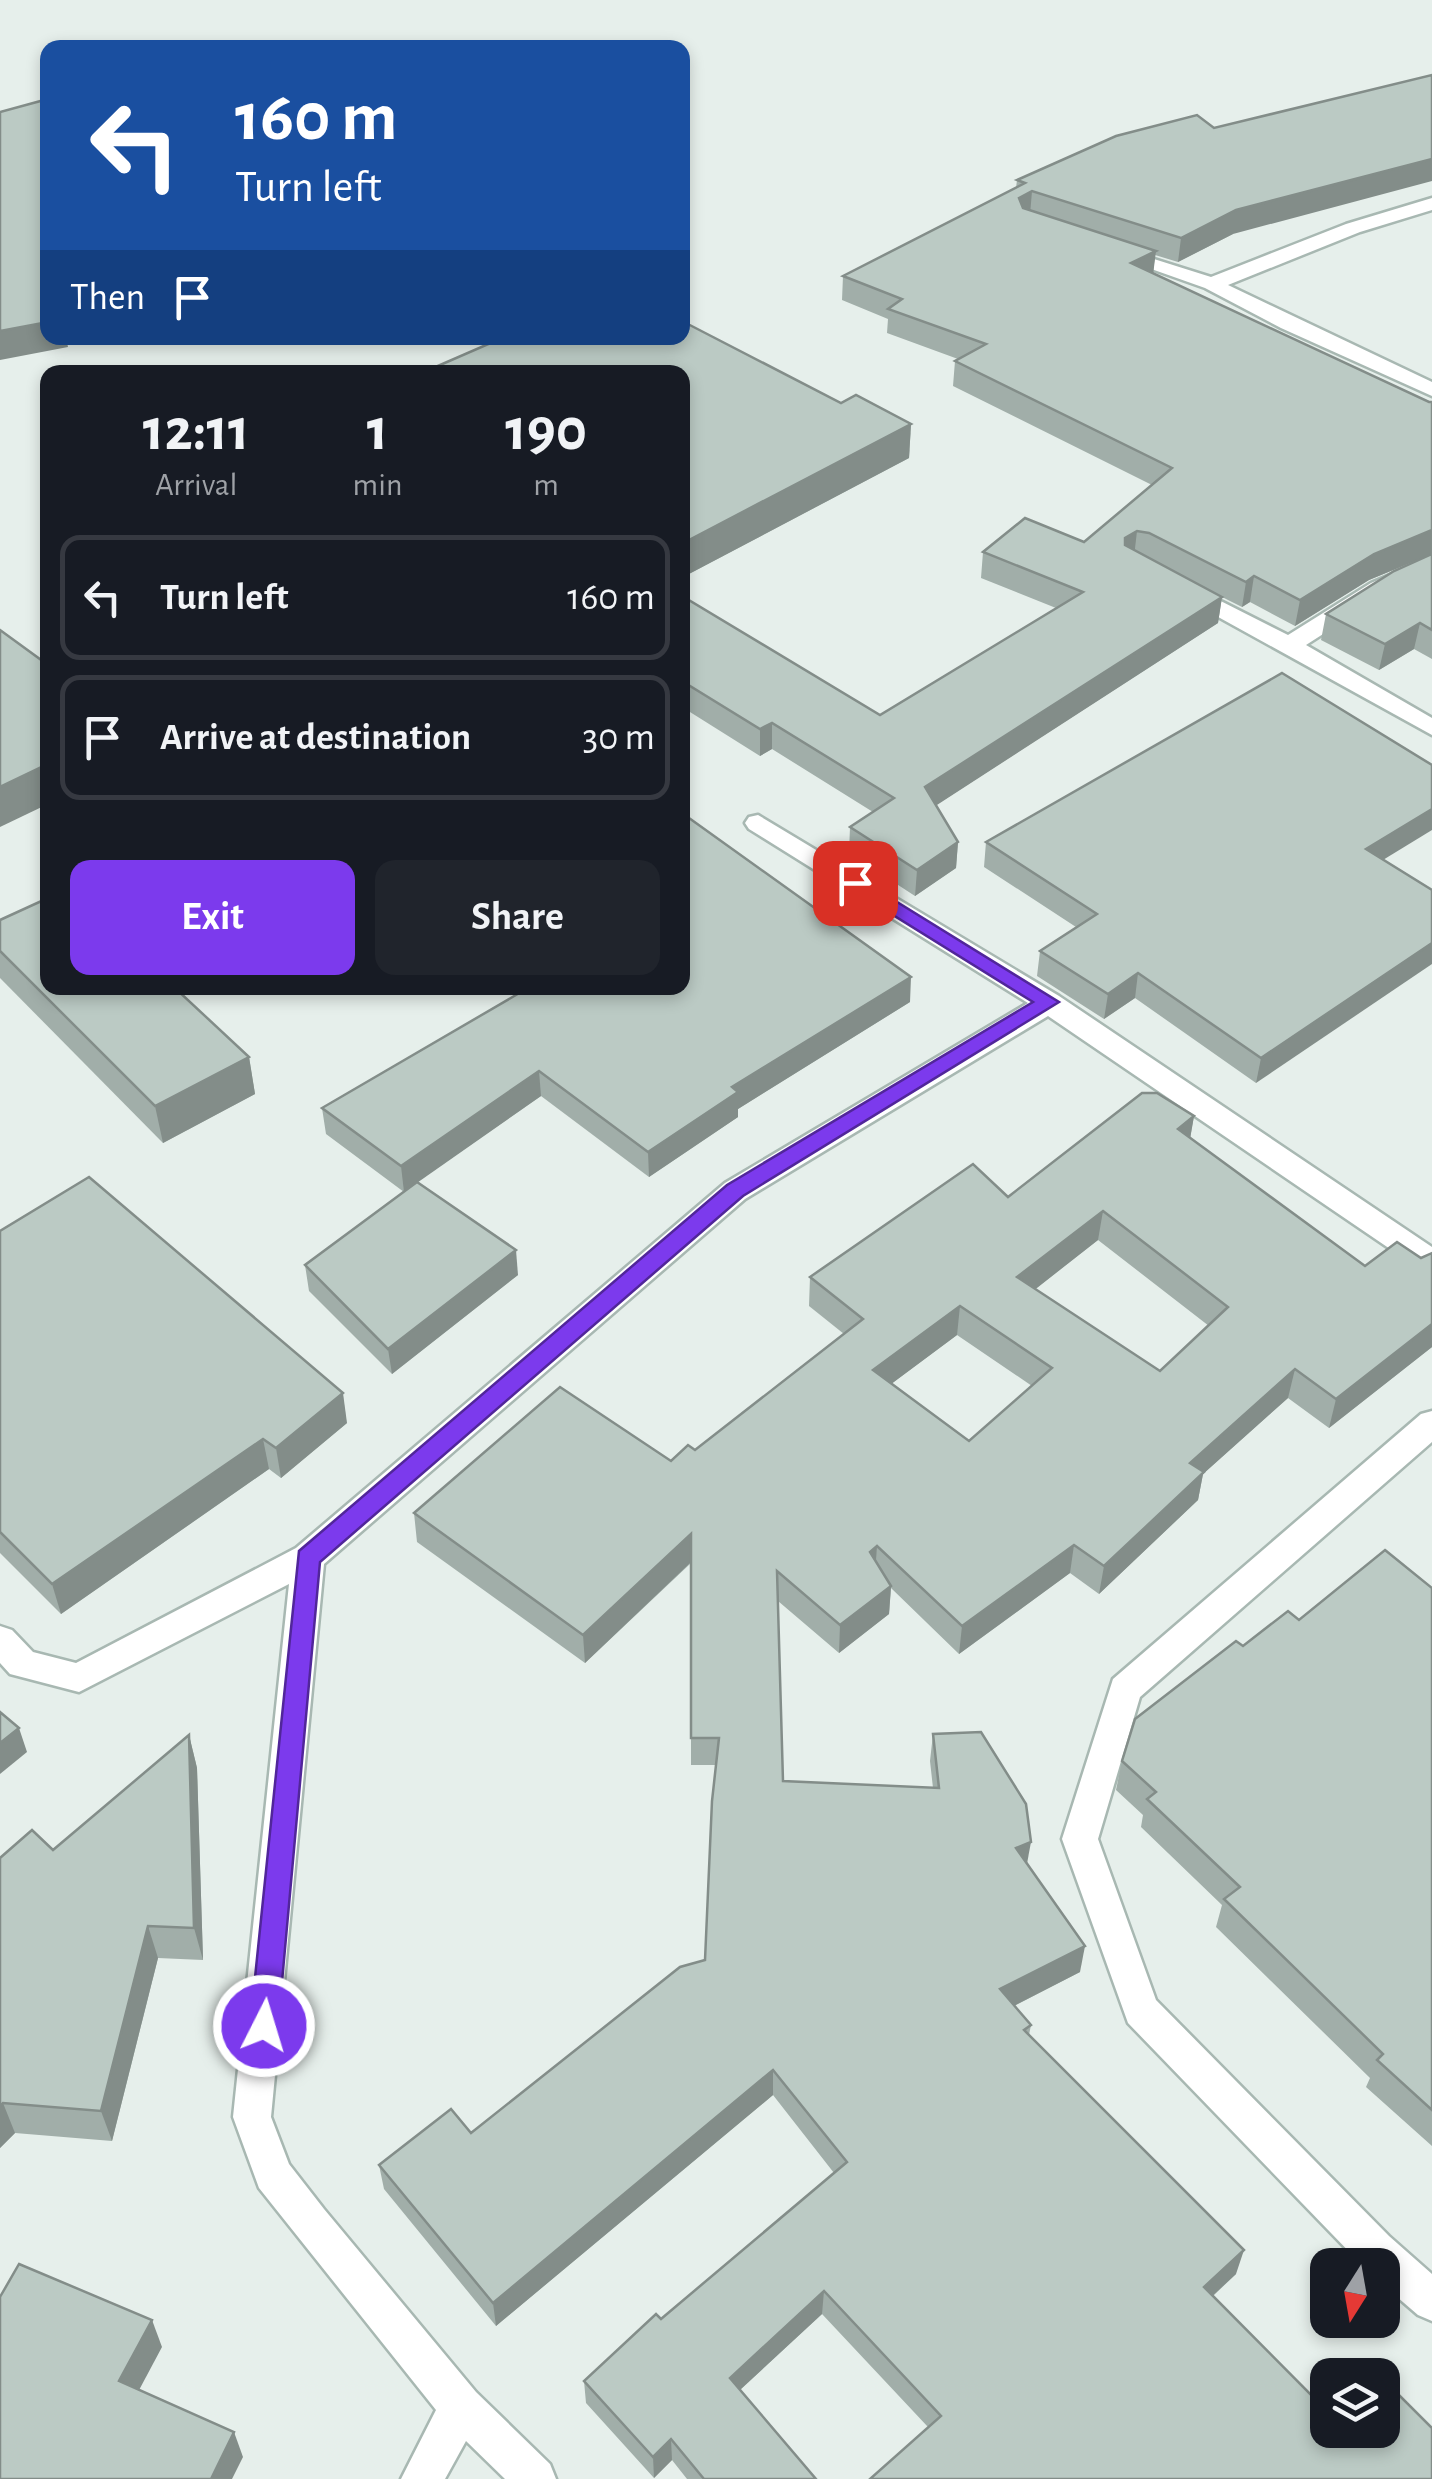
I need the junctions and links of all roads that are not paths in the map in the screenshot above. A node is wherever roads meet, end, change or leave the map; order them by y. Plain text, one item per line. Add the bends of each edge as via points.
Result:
1 (1432, 204) edge
2 (1102, 248) edge
3 (1212, 284) junction
4 (1432, 390) edge
5 (1432, 564) edge
6 (1170, 584) edge
7 (1289, 646) junction
8 (1432, 728) edge
9 (758, 823) dead end
10 (1049, 1002) junction
11 (1432, 1262) edge
12 (1432, 1424) edge
13 (308, 1558) junction
14 (0, 1640) edge
15 (1432, 2301) edge
16 (461, 2407) junction
17 (422, 2479) edge
18 (536, 2479) edge

1 - 3 street
2 - 3 street
3 - 4 street
5 - 7 street via 1379,588
6 - 7 street
7 - 8 street
9 - 10 street
10 - 11 street
10 - 13 street via 735,1191
12 - 15 street via 1126,1689 1080,1839 1140,2010
13 - 14 street via 79,1678 22,1664
13 - 16 street via 252,2117 273,2175
16 - 17 street
16 - 18 street

